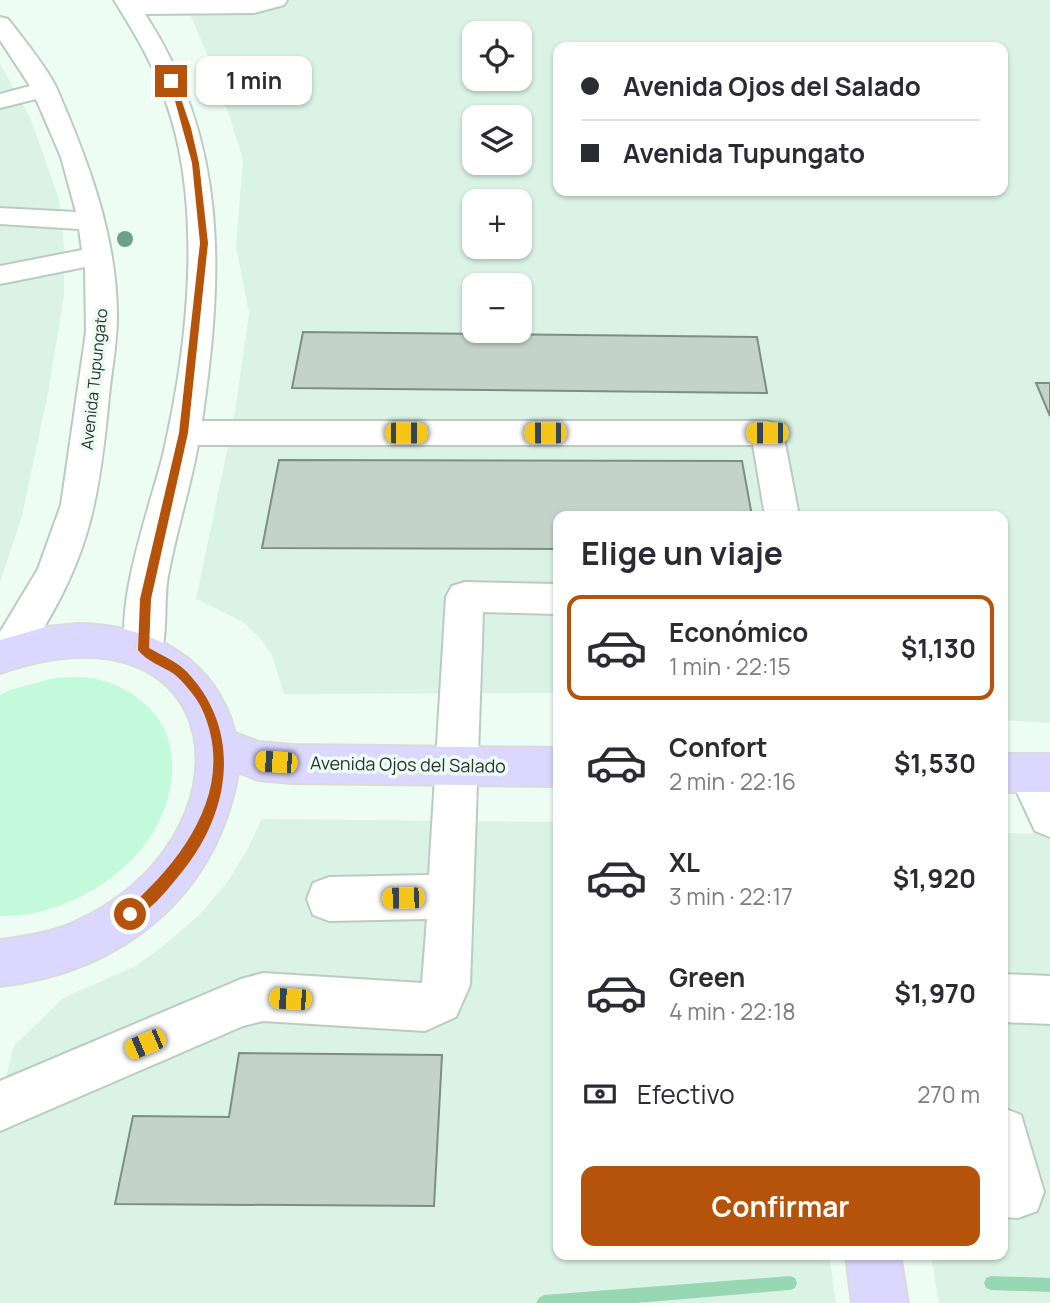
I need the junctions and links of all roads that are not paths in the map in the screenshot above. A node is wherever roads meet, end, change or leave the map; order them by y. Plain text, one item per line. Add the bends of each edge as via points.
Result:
1 (276, 0) edge
2 (128, 4) edge
3 (205, 8) junction
4 (3, 31) edge
5 (151, 39) junction
6 (44, 89) junction
7 (0, 101) edge
8 (0, 216) edge
9 (92, 221) junction
10 (97, 256) junction
11 (0, 275) edge
12 (183, 433) junction
13 (781, 511) edge
14 (553, 599) edge
15 (144, 650) junction
16 (3, 656) edge
17 (218, 746) junction
18 (458, 766) junction
19 (553, 767) edge
20 (1027, 773) edge
21 (1050, 817) edge
22 (452, 897) junction
23 (329, 900) dead end
24 (0, 963) edge
25 (1008, 998) edge
26 (1050, 1000) edge
27 (0, 1106) edge
28 (1008, 1153) edge
29 (1008, 1191) edge
30 (874, 1260) edge
31 (880, 1303) edge

1 - 3 street
2 - 3 street
2 - 5 street
3 - 5 street
4 - 6 street, Avenida Tupungato
5 - 12 street via 187,128 201,201 204,243
6 - 7 street
6 - 9 street, Avenida Tupungato via 71,149
8 - 9 street
9 - 10 street, Avenida Tupungato
10 - 11 street
10 - 16 street, Avenida Tupungato via 102,311 84,476 70,537 38,609
12 - 13 street via 767,433
12 - 15 street via 146,599
14 - 18 street via 465,597
15 - 16 main road via 78,640 43,643
15 - 17 main road via 194,687 206,704
17 - 18 main road, Avenida Ojos del Salado via 270,762
17 - 24 main road via 218,774 209,813 183,862 159,889 98,935 63,951
18 - 19 main road, Avenida Ojos del Salado
18 - 22 street
20 - 21 street
22 - 23 street
22 - 27 street via 446,985 439,1000 425,1007 263,997
25 - 26 street
28 - 29 street via 1018,1192
30 - 31 main road

